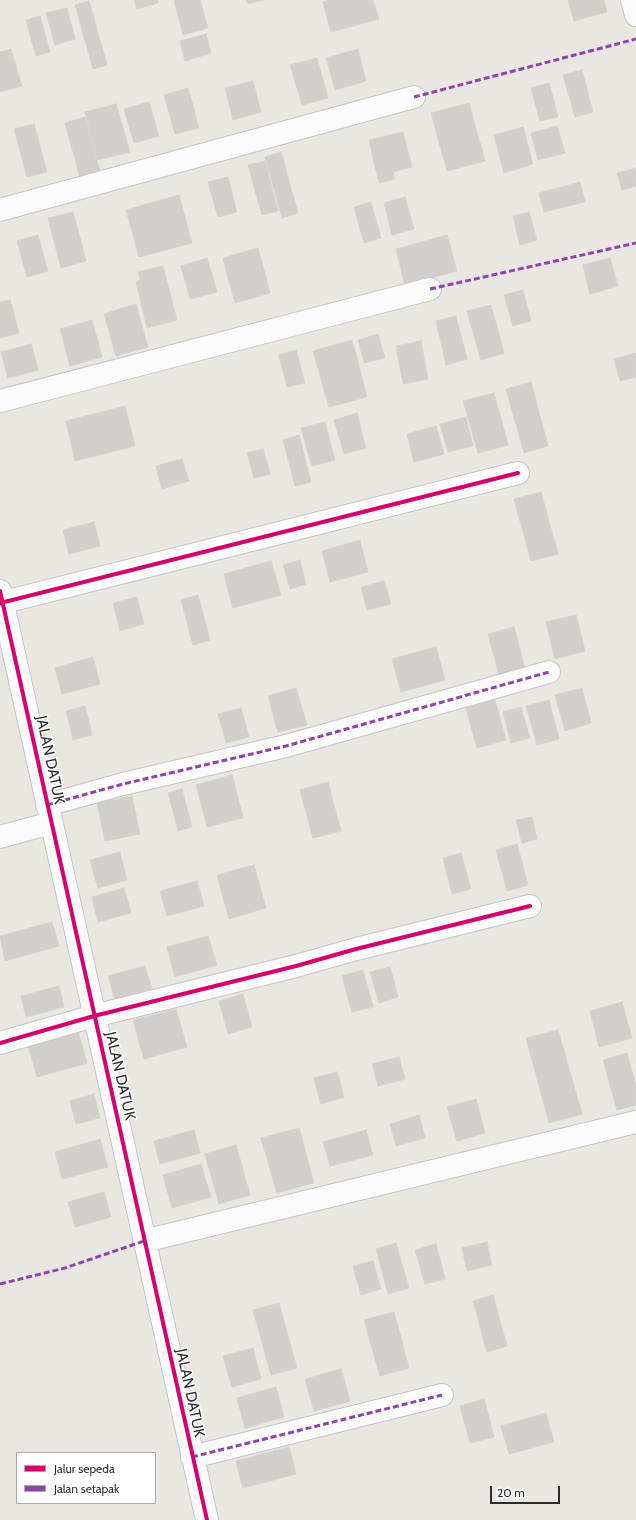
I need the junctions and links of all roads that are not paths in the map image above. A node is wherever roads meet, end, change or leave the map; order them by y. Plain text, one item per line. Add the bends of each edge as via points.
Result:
1 (632, 0) edge
2 (636, 15) edge
3 (414, 97) dead end
4 (0, 210) edge
5 (430, 289) dead end
6 (0, 401) edge
7 (518, 473) dead end
8 (1, 599) edge
9 (549, 672) dead end
10 (49, 814) junction
11 (0, 837) edge
12 (530, 906) dead end
13 (94, 1016) junction
14 (0, 1043) edge
15 (636, 1122) edge
16 (144, 1241) junction
17 (442, 1395) dead end
18 (192, 1457) junction
19 (207, 1520) edge

1 - 2 street
3 - 4 street
5 - 6 street
7 - 8 street
8 - 10 street, JALAN DATUK
9 - 10 street via 286,746 123,784
10 - 11 street
10 - 13 street, JALAN DATUK
12 - 13 street
13 - 14 street
13 - 16 street, JALAN DATUK
15 - 16 street
16 - 18 street, JALAN DATUK
17 - 18 street
18 - 19 street, JALAN DATUK

